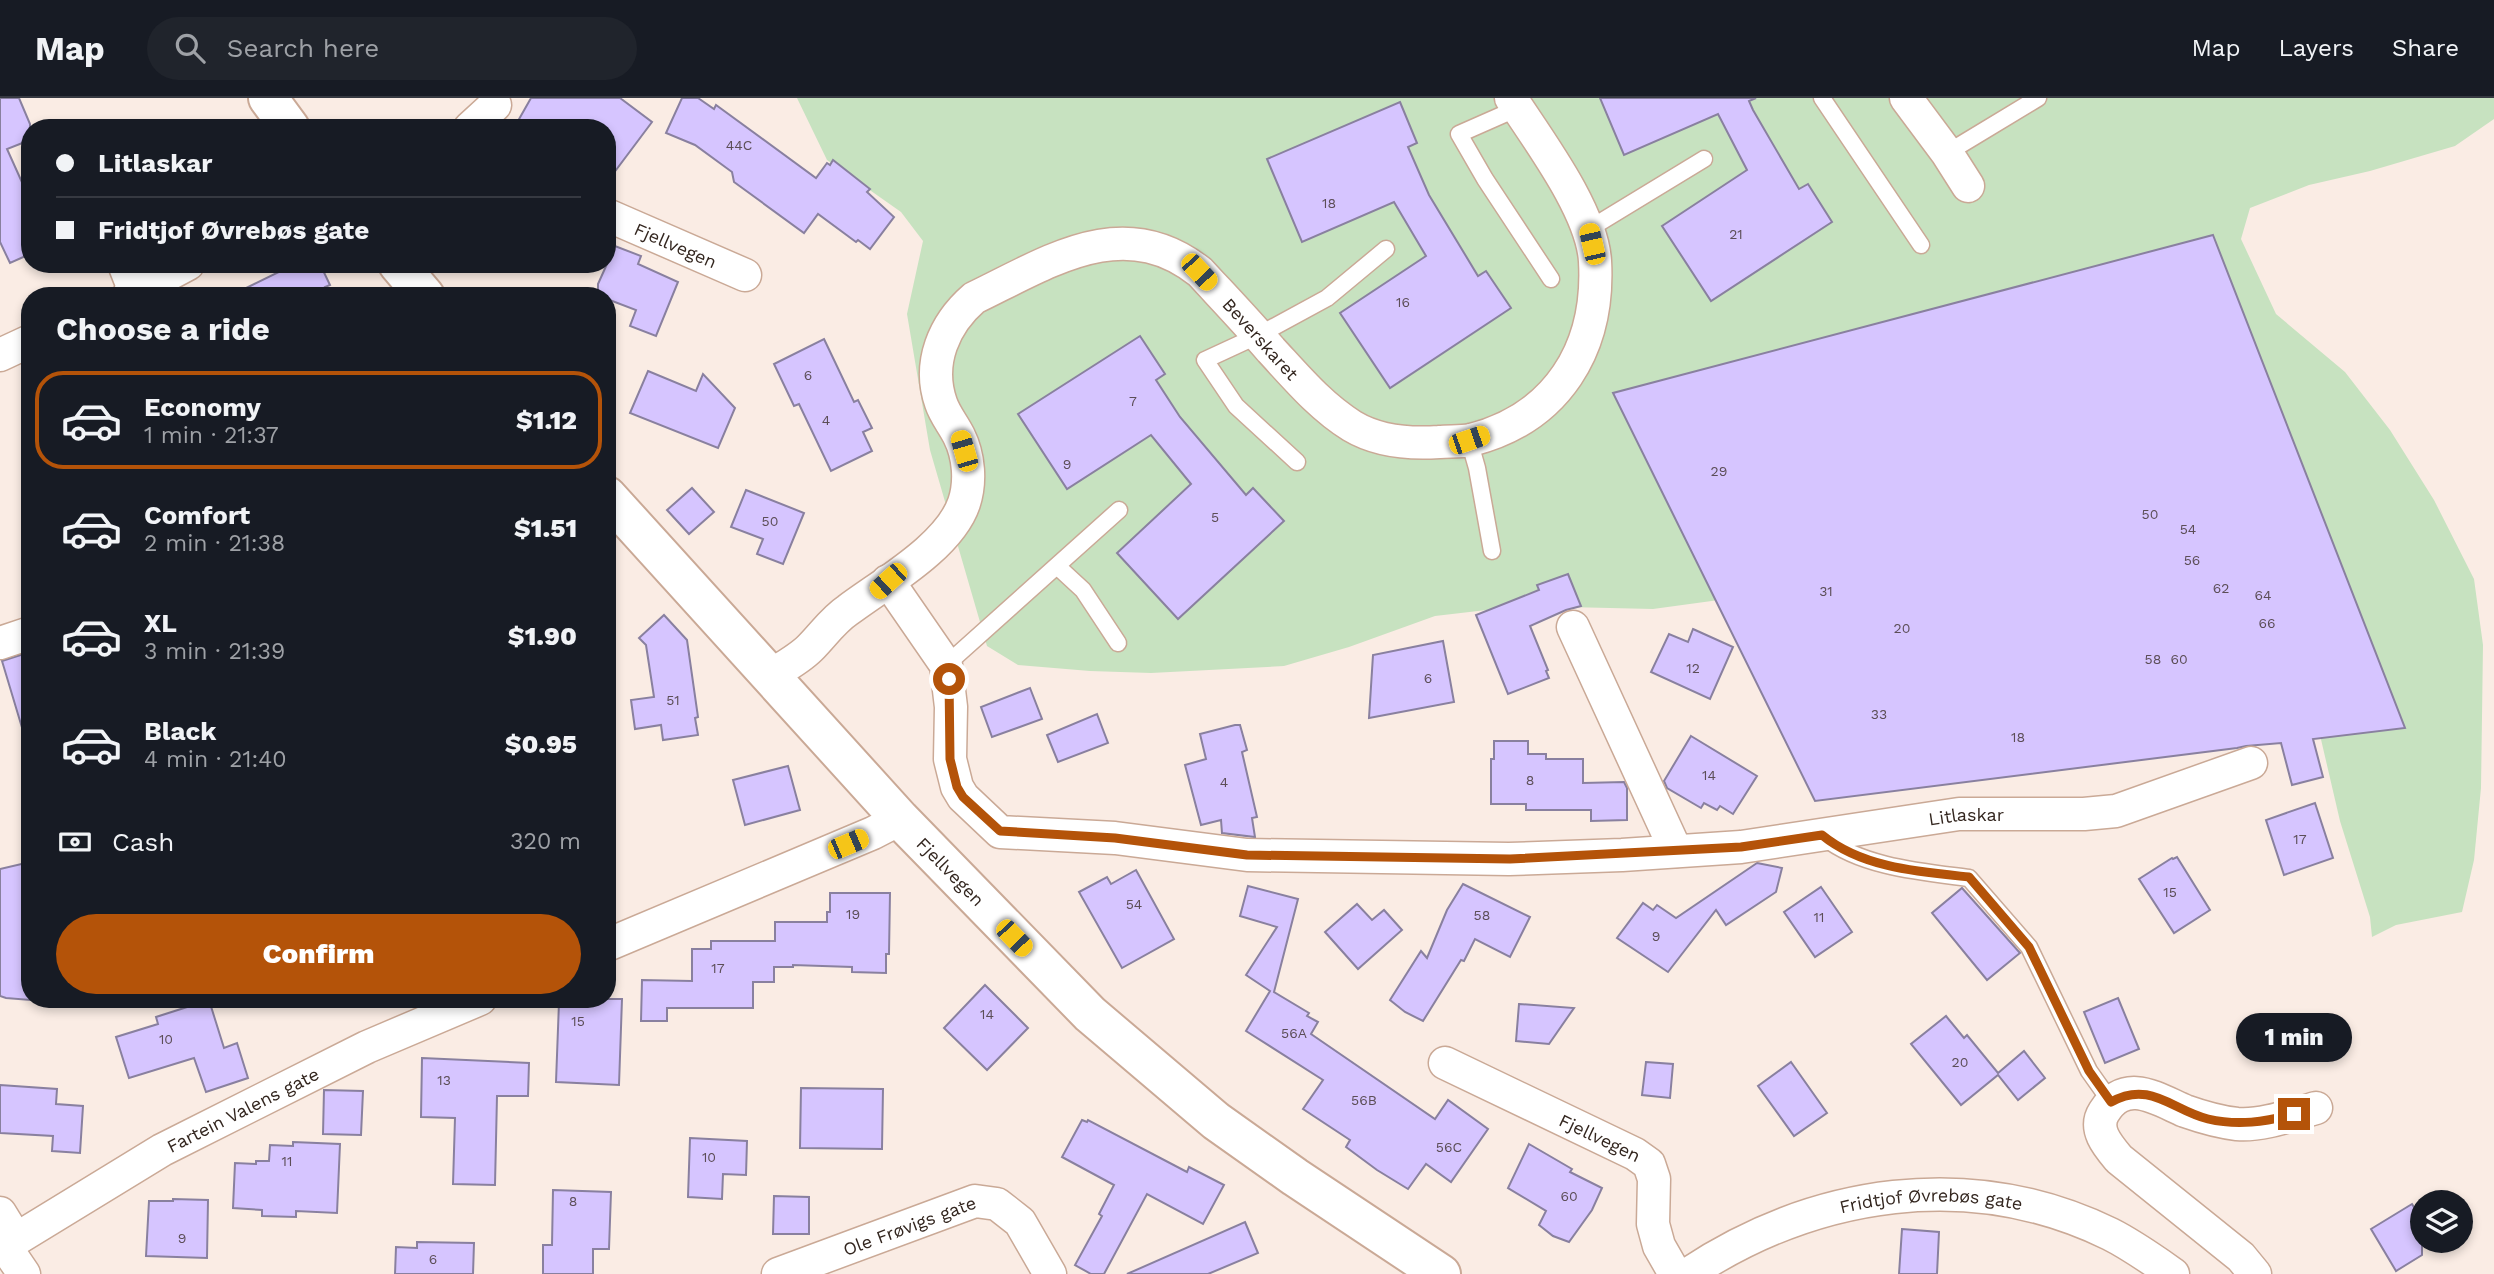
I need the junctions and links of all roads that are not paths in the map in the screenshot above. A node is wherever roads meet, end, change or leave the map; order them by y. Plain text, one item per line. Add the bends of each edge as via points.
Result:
1 (268, 98) edge
2 (1822, 98) edge
3 (1906, 98) edge
4 (2038, 98) edge
5 (1515, 103) edge
6 (495, 105) dead end
7 (283, 119) edge
8 (480, 119) edge
9 (1947, 153) junction
10 (1704, 159) dead end
11 (1968, 186) dead end
12 (616, 219) edge
13 (1588, 229) junction
14 (1921, 244) dead end
15 (1386, 249) dead end
16 (161, 273) edge
17 (406, 273) edge
18 (745, 275) dead end
19 (1552, 279) dead end
20 (129, 284) edge
21 (417, 287) edge
22 (1259, 335) junction
23 (21, 345) edge
24 (0, 355) edge
25 (1469, 440) junction
26 (1297, 462) dead end
27 (616, 506) edge
28 (1119, 510) dead end
29 (1492, 551) dead end
30 (1057, 566) junction
31 (888, 581) junction
32 (1573, 627) dead end
33 (21, 636) edge
34 (0, 643) edge
35 (1118, 643) dead end
36 (946, 665) junction
37 (771, 675) junction
38 (2251, 763) dead end
39 (900, 819) junction
40 (1822, 835) junction
41 (1676, 851) junction
42 (616, 941) edge
43 (459, 1008) edge
44 (1445, 1063) dead end
45 (2111, 1102) junction
46 (2316, 1108) dead end
47 (0, 1213) edge
48 (7, 1245) edge
49 (24, 1274) edge
50 (778, 1274) edge
51 (1051, 1274) edge
52 (1441, 1274) edge
53 (1675, 1274) edge
54 (1688, 1274) edge
55 (2173, 1274) edge
56 (2255, 1274) edge

1 - 7 main road
2 - 14 lane
3 - 9 street
4 - 9 lane
5 - 13 street, Beverskaret
5 - 19 lane via 1459,134
6 - 8 street
9 - 11 street
10 - 13 lane
12 - 18 street, Fjellvegen
13 - 25 street, Beverskaret via 1595,260 1590,324 1567,379 1522,418
15 - 22 lane via 1327,298
16 - 20 street
17 - 21 main road
22 - 25 street, Beverskaret via 1312,395 1353,426 1389,441
22 - 26 lane via 1205,360 1236,407
22 - 31 street, Beverskaret via 1184,260 1137,243 1069,253 974,298 948,326 936,370 941,401 960,437 968,465 964,503 943,538
23 - 24 street
25 - 29 lane
27 - 37 main road, Fjellvegen
28 - 30 lane
30 - 35 lane via 1083,590
30 - 36 lane
31 - 36 street
31 - 37 street, Beverskaret via 846,610 809,650
32 - 41 street
33 - 34 street
36 - 41 street, Litlaskar via 953,774 963,797 1000,831 1115,838 1247,855 1510,859
37 - 39 main road, Fjellvegen
38 - 40 street, Litlaskar via 2116,811 1959,814
39 - 42 street
39 - 52 main road, Fjellvegen via 1090,1014 1216,1121
40 - 41 street, Litlaskar
40 - 45 lane via 1832,844 1905,870 1969,877 2029,947 2089,1071
43 - 48 street, Fartein Valens gate via 367,1047 162,1150
44 - 53 street, Fjellvegen via 1636,1154 1648,1164 1654,1179 1653,1224
45 - 46 street via 2142,1093 2206,1118 2239,1124
45 - 56 street via 2100,1129 2106,1145 2241,1256
47 - 48 street
48 - 49 street
50 - 51 street, Ole Frøvigs gate via 975,1201 997,1204 1020,1222
54 - 55 street, Fridtjof Øvrebøs gate via 1718,1254 1779,1226 1838,1205 1900,1195 1956,1195 2063,1214 2111,1234

